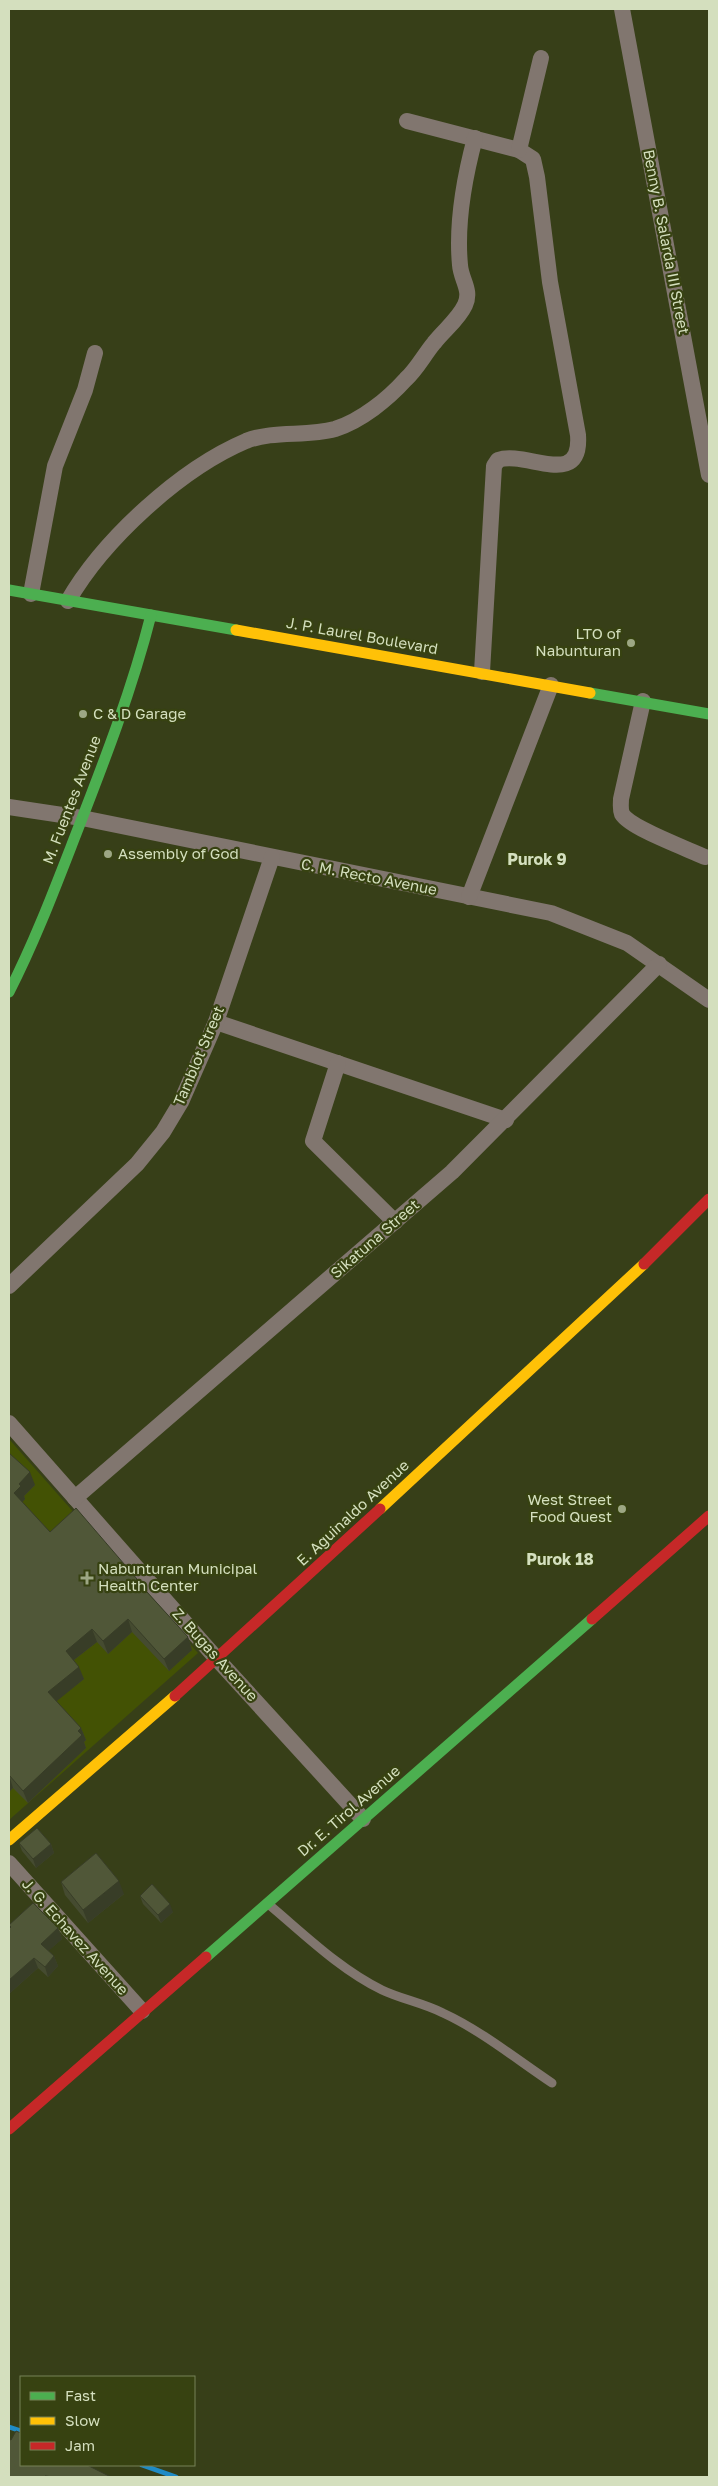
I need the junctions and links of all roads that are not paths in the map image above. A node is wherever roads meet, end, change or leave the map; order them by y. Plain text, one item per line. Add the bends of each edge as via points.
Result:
1 (622, 9) edge
2 (541, 58) dead end
3 (407, 121) dead end
4 (475, 138) junction
5 (519, 150) junction
6 (95, 353) dead end
7 (709, 475) edge
8 (9, 590) edge
9 (31, 594) junction
10 (68, 601) junction
11 (151, 615) junction
12 (482, 672) junction
13 (551, 685) junction
14 (643, 701) junction
15 (709, 714) edge
16 (9, 807) edge
17 (82, 818) junction
18 (272, 857) junction
19 (704, 857) dead end
20 (469, 897) junction
21 (659, 964) junction
22 (9, 992) edge
23 (709, 1000) edge
24 (216, 1022) junction
25 (338, 1063) junction
26 (506, 1120) junction
27 (709, 1199) edge
28 (396, 1222) junction
29 (9, 1286) edge
30 (9, 1423) edge
31 (75, 1498) junction
32 (709, 1516) edge
33 (216, 1659) junction
34 (363, 1819) junction
35 (9, 1840) edge
36 (9, 1863) edge
37 (266, 1902) junction
38 (142, 2011) junction
39 (552, 2083) dead end
40 (9, 2129) edge

1 - 7 street, Benny B. Salarda III Street
2 - 5 street
3 - 4 street
4 - 5 street
4 - 10 street via 467,167 458,240 460,268 467,286 466,303 407,379 350,423 318,432 248,440 198,468 159,498 106,548 89,567
5 - 12 street via 533,159 536,166 550,282 579,445 574,459 564,465 509,458 498,460 494,466
6 - 9 street via 85,390 55,466
8 - 9 main road, J. P. Laurel Boulevard
9 - 10 main road, J. P. Laurel Boulevard
10 - 11 main road, J. P. Laurel Boulevard
11 - 12 main road, J. P. Laurel Boulevard
11 - 17 main road, M. Fuentes Avenue via 136,673
12 - 13 main road, J. P. Laurel Boulevard
13 - 14 main road, J. P. Laurel Boulevard
13 - 20 street
14 - 15 main road, J. P. Laurel Boulevard
14 - 19 street via 621,799 622,813 637,826
16 - 17 street, C. M. Recto Avenue
17 - 18 street, C. M. Recto Avenue
17 - 22 main road, M. Fuentes Avenue
18 - 20 street, C. M. Recto Avenue
18 - 24 street, Tamblot Street
20 - 21 street, C. M. Recto Avenue via 550,913 600,930
21 - 23 street, C. M. Recto Avenue
21 - 26 street, Sikatuna Street
24 - 25 street
24 - 29 street, Tamblot Street via 181,1102 163,1132 137,1164
25 - 26 street
25 - 28 street via 313,1141
26 - 28 street, Sikatuna Street
27 - 33 main road, E. Aguinaldo Avenue via 616,1292
28 - 31 street, Sikatuna Street
30 - 31 street, Z. Bugas Avenue
31 - 33 street, Z. Bugas Avenue
32 - 34 main road, Dr. E. Tirol Avenue
33 - 34 street, Z. Bugas Avenue
33 - 35 main road, E. Aguinaldo Avenue
34 - 37 main road, Dr. E. Tirol Avenue
36 - 38 street, J. G. Echavez Avenue
37 - 38 main road, Dr. E. Tirol Avenue
37 - 39 lane via 324,1951 360,1976 383,1990 418,2002 471,2027
38 - 40 main road, Dr. E. Tirol Avenue

